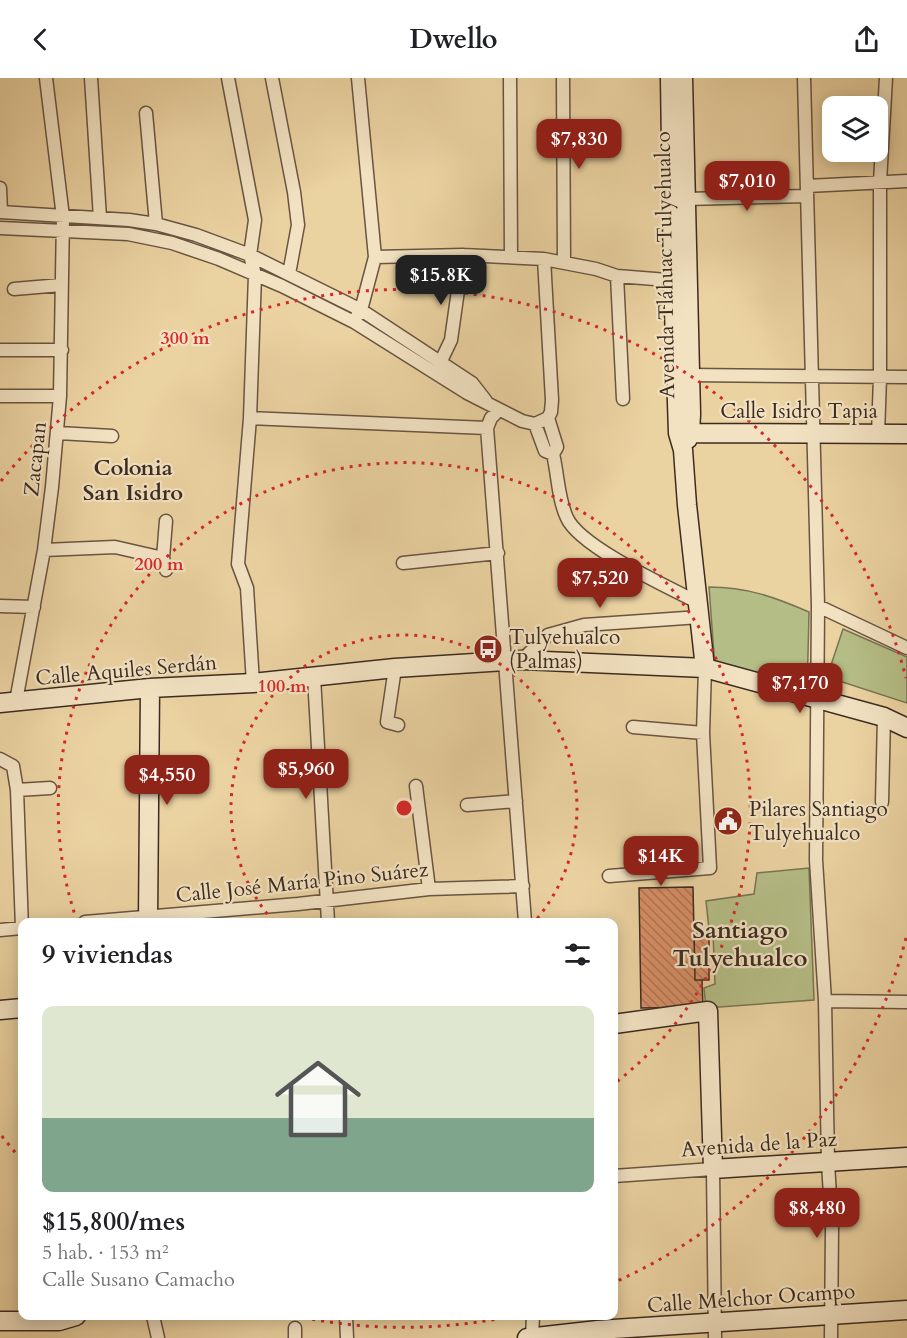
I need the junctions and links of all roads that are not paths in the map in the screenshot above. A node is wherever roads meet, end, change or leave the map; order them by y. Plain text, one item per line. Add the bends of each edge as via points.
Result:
1 (46, 78) edge
2 (91, 78) edge
3 (228, 78) edge
4 (272, 78) edge
5 (358, 78) edge
6 (510, 78) edge
7 (563, 78) edge
8 (670, 78) edge
9 (683, 78) edge
10 (804, 78) edge
11 (886, 78) edge
12 (146, 113) dead end
13 (907, 181) edge
14 (880, 182) junction
15 (0, 188) edge
16 (807, 191) junction
17 (686, 199) junction
18 (1, 212) edge
19 (63, 217) junction
20 (100, 218) junction
21 (156, 224) junction
22 (0, 228) edge
23 (63, 231) junction
24 (250, 255) junction
25 (463, 255) junction
26 (511, 256) junction
27 (375, 257) junction
28 (544, 259) junction
29 (564, 262) junction
30 (289, 274) junction
31 (255, 275) junction
32 (617, 276) junction
33 (680, 281) junction
34 (61, 285) junction
35 (14, 289) dead end
36 (361, 310) junction
37 (354, 322) junction
38 (0, 350) edge
39 (62, 350) junction
40 (440, 363) junction
41 (689, 375) junction
42 (811, 377) junction
43 (880, 377) junction
44 (907, 377) edge
45 (0, 396) edge
46 (60, 396) junction
47 (623, 399) dead end
48 (486, 402) junction
49 (499, 410) junction
50 (250, 418) junction
51 (548, 418) junction
52 (535, 424) junction
53 (487, 429) junction
54 (58, 433) junction
55 (814, 433) junction
56 (907, 434) edge
57 (878, 435) junction
58 (112, 436) dead end
59 (684, 439) junction
60 (553, 454) junction
61 (166, 521) dead end
62 (44, 550) junction
63 (498, 553) junction
64 (403, 563) dead end
65 (0, 606) edge
66 (818, 606) junction
67 (34, 607) junction
68 (700, 610) junction
69 (907, 648) edge
70 (514, 660) junction
71 (395, 668) junction
72 (705, 668) junction
73 (314, 677) junction
74 (253, 683) junction
75 (150, 688) junction
76 (818, 700) junction
77 (8, 702) edge
78 (884, 717) junction
79 (398, 725) dead end
80 (633, 727) dead end
81 (907, 728) edge
82 (703, 733) junction
83 (0, 759) edge
84 (416, 786) dead end
85 (50, 788) dead end
86 (17, 790) junction
87 (516, 801) junction
88 (882, 802) dead end
89 (467, 805) dead end
90 (609, 876) dead end
91 (523, 886) junction
92 (429, 889) junction
93 (328, 901) junction
94 (22, 918) edge
95 (148, 918) edge
96 (167, 918) edge
97 (328, 918) edge
98 (525, 918) edge
99 (18, 928) edge
100 (0, 930) edge
101 (825, 1001) junction
102 (907, 1002) edge
103 (18, 1008) edge
104 (0, 1010) edge
105 (618, 1023) edge
106 (907, 1156) edge
107 (828, 1163) junction
108 (713, 1169) junction
109 (618, 1176) edge
110 (907, 1310) edge
111 (831, 1315) junction
112 (62, 1320) edge
113 (154, 1320) edge
114 (346, 1320) edge
115 (532, 1320) edge
116 (0, 1321) edge
117 (597, 1323) edge
118 (715, 1331) edge
119 (530, 1337) edge
120 (158, 1338) edge
121 (347, 1338) edge
122 (831, 1338) edge

1 - 19 street, Zacapan
2 - 20 street
3 - 24 street via 255,220
4 - 30 street via 298,225
5 - 27 street
6 - 26 street
7 - 29 street
8 - 33 main road, Avenida Tláhuac Tulyehualco
9 - 17 main road, Avenida Tláhuac Tulyehualco
10 - 16 street
11 - 14 street
12 - 21 street
13 - 14 street
14 - 16 street
14 - 43 street
15 - 18 street
16 - 17 street
16 - 42 street
17 - 33 main road, Avenida Tláhuac Tulyehualco
18 - 19 street
19 - 20 street
19 - 23 street, Zacapan
20 - 21 street
21 - 24 street
22 - 23 street
23 - 31 street via 128,234 172,243
23 - 34 street, Zacapan
24 - 30 street
24 - 31 street
25 - 26 street
25 - 27 street
25 - 40 street via 451,340
26 - 28 street
27 - 36 street
28 - 29 street
28 - 51 street via 552,400
29 - 32 street
30 - 36 street
31 - 37 street
31 - 50 street
32 - 33 street
32 - 47 street
33 - 41 main road, Avenida Tláhuac Tulyehualco
33 - 59 main road, Avenida Tláhuac Tulyehualco
34 - 35 street
34 - 39 street, Zacapan
36 - 37 street
36 - 40 street
37 - 48 street
38 - 39 street
39 - 46 street, Zacapan
40 - 48 street via 472,383
41 - 42 street
41 - 59 main road, Avenida Tláhuac Tulyehualco
42 - 43 street
42 - 55 street
43 - 44 street
43 - 57 street
45 - 46 street
46 - 54 street, Zacapan
48 - 49 street
49 - 52 street
49 - 53 street via 490,418
50 - 53 street
50 - 74 street via 238,564 247,588
51 - 52 street
51 - 60 street via 557,447
52 - 60 street via 545,451
53 - 63 street
54 - 58 street
54 - 62 street, Zacapan
55 - 57 main road, Calle Isidro Tapia
55 - 59 main road, Calle Isidro Tapia
55 - 66 street
56 - 57 main road, Calle Isidro Tapia
59 - 68 main road, Avenida Tláhuac Tulyehualco via 687,505
60 - 68 street via 567,519 578,534
61 - 62 street via 164,564 115,547
62 - 67 street, Zacapan
63 - 64 street
63 - 70 street
65 - 67 street
66 - 69 street
66 - 76 street
67 - 77 street, Zacapan
68 - 70 street via 584,626 548,635
68 - 72 main road, Avenida Tláhuac Tulyehualco
70 - 71 main road, Calle Aquiles Serdán
70 - 72 main road, Calle Aquiles Serdán
70 - 87 street
71 - 73 main road, Calle Aquiles Serdán
71 - 79 street via 387,722
72 - 76 main road, Calle Aquiles Serdán
72 - 82 street
73 - 74 main road, Calle Aquiles Serdán
73 - 93 street
74 - 75 main road, Calle Aquiles Serdán
75 - 77 main road, Calle Aquiles Serdán
75 - 95 main road
76 - 78 main road, Calle Aquiles Serdán
76 - 101 street via 816,860
78 - 81 main road, Calle Aquiles Serdán
78 - 88 street
80 - 82 street
82 - 90 street via 710,868
83 - 86 street via 13,766
84 - 92 street
85 - 86 street
86 - 94 street
87 - 89 street
87 - 91 street
91 - 92 street, Calle José María Pino Suárez
91 - 98 street
92 - 93 street, Calle José María Pino Suárez
93 - 96 street, Calle José María Pino Suárez
93 - 97 street
99 - 100 street
101 - 102 street
101 - 107 street
103 - 104 main road
105 - 108 main road via 708,1011
106 - 107 main road, Avenida de la Paz
107 - 108 main road, Avenida de la Paz
107 - 111 street
108 - 109 street, Avenida de la Paz
108 - 118 street
110 - 111 main road, Calle Melchor Ocampo
111 - 118 main road, Calle Melchor Ocampo
111 - 122 street
112 - 116 main road
113 - 120 street
114 - 121 street
115 - 119 street
117 - 118 main road, Calle Melchor Ocampo
117 - 119 main road, Calle Melchor Ocampo

